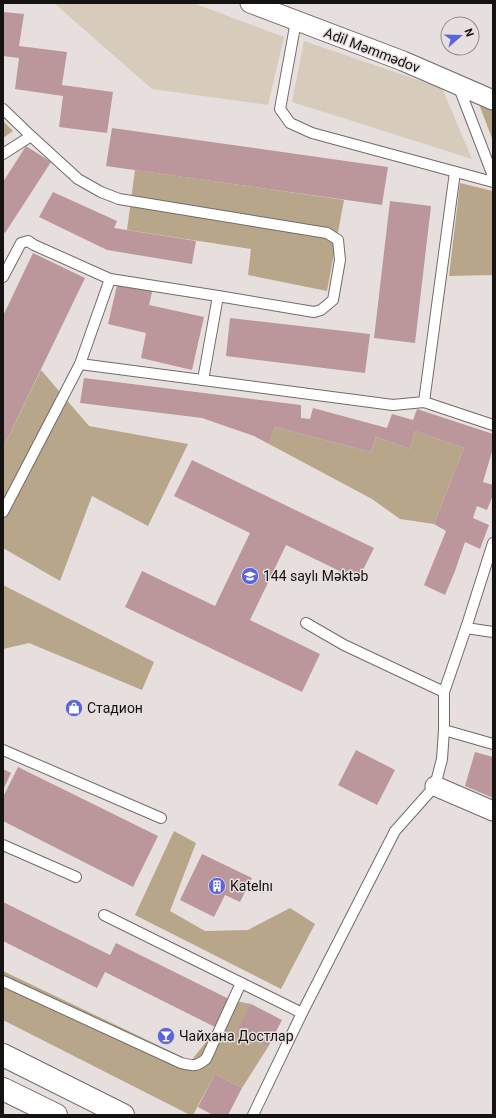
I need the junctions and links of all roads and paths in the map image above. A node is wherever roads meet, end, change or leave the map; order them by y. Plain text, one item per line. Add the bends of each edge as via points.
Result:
1 (250, 3) edge
2 (296, 21) junction
3 (458, 85) junction
4 (493, 100) edge
5 (3, 109) edge
6 (31, 136) junction
7 (3, 154) edge
8 (455, 172) junction
9 (493, 176) edge
10 (493, 182) edge
11 (3, 277) edge
12 (110, 279) junction
13 (218, 296) junction
14 (80, 364) junction
15 (203, 380) junction
16 (424, 402) junction
17 (493, 425) edge
18 (3, 512) edge
19 (493, 543) edge
20 (306, 623) dead end
21 (466, 628) junction
22 (493, 632) edge
23 (444, 692) junction
24 (444, 730) junction
25 (493, 744) edge
26 (3, 750) edge
27 (434, 786) junction
28 (493, 812) edge
29 (161, 818) dead end
30 (3, 845) edge
31 (76, 877) dead end
32 (104, 915) dead end
33 (3, 981) edge
34 (241, 983) junction
35 (302, 1012) junction
36 (3, 1055) edge
37 (3, 1089) edge
38 (56, 1115) edge
39 (123, 1115) edge
40 (253, 1115) edge

1 - 2 street, Adil Məmmədov
2 - 3 street, Adil Məmmədov via 403,61
2 - 8 lane via 280,109 290,123 312,134
3 - 4 street, Adil Məmmədov
3 - 9 lane
5 - 6 lane
6 - 7 lane
6 - 13 lane via 78,179 119,199 327,233 338,240 340,260 333,300 321,310 314,312
8 - 10 lane
8 - 16 lane
11 - 12 lane via 21,243 28,241
12 - 13 lane
12 - 14 lane
13 - 15 lane
14 - 15 lane
14 - 18 lane
15 - 16 lane via 393,406
16 - 17 lane
19 - 21 lane
20 - 23 lane via 344,646
21 - 22 lane
21 - 23 lane
23 - 24 lane
24 - 25 lane
24 - 27 lane via 442,759
26 - 29 lane
27 - 28 street
27 - 35 lane via 395,831
30 - 31 lane
32 - 34 lane
33 - 34 lane via 181,1063 193,1066 206,1059
34 - 35 lane
35 - 40 lane
36 - 39 street
37 - 38 street

